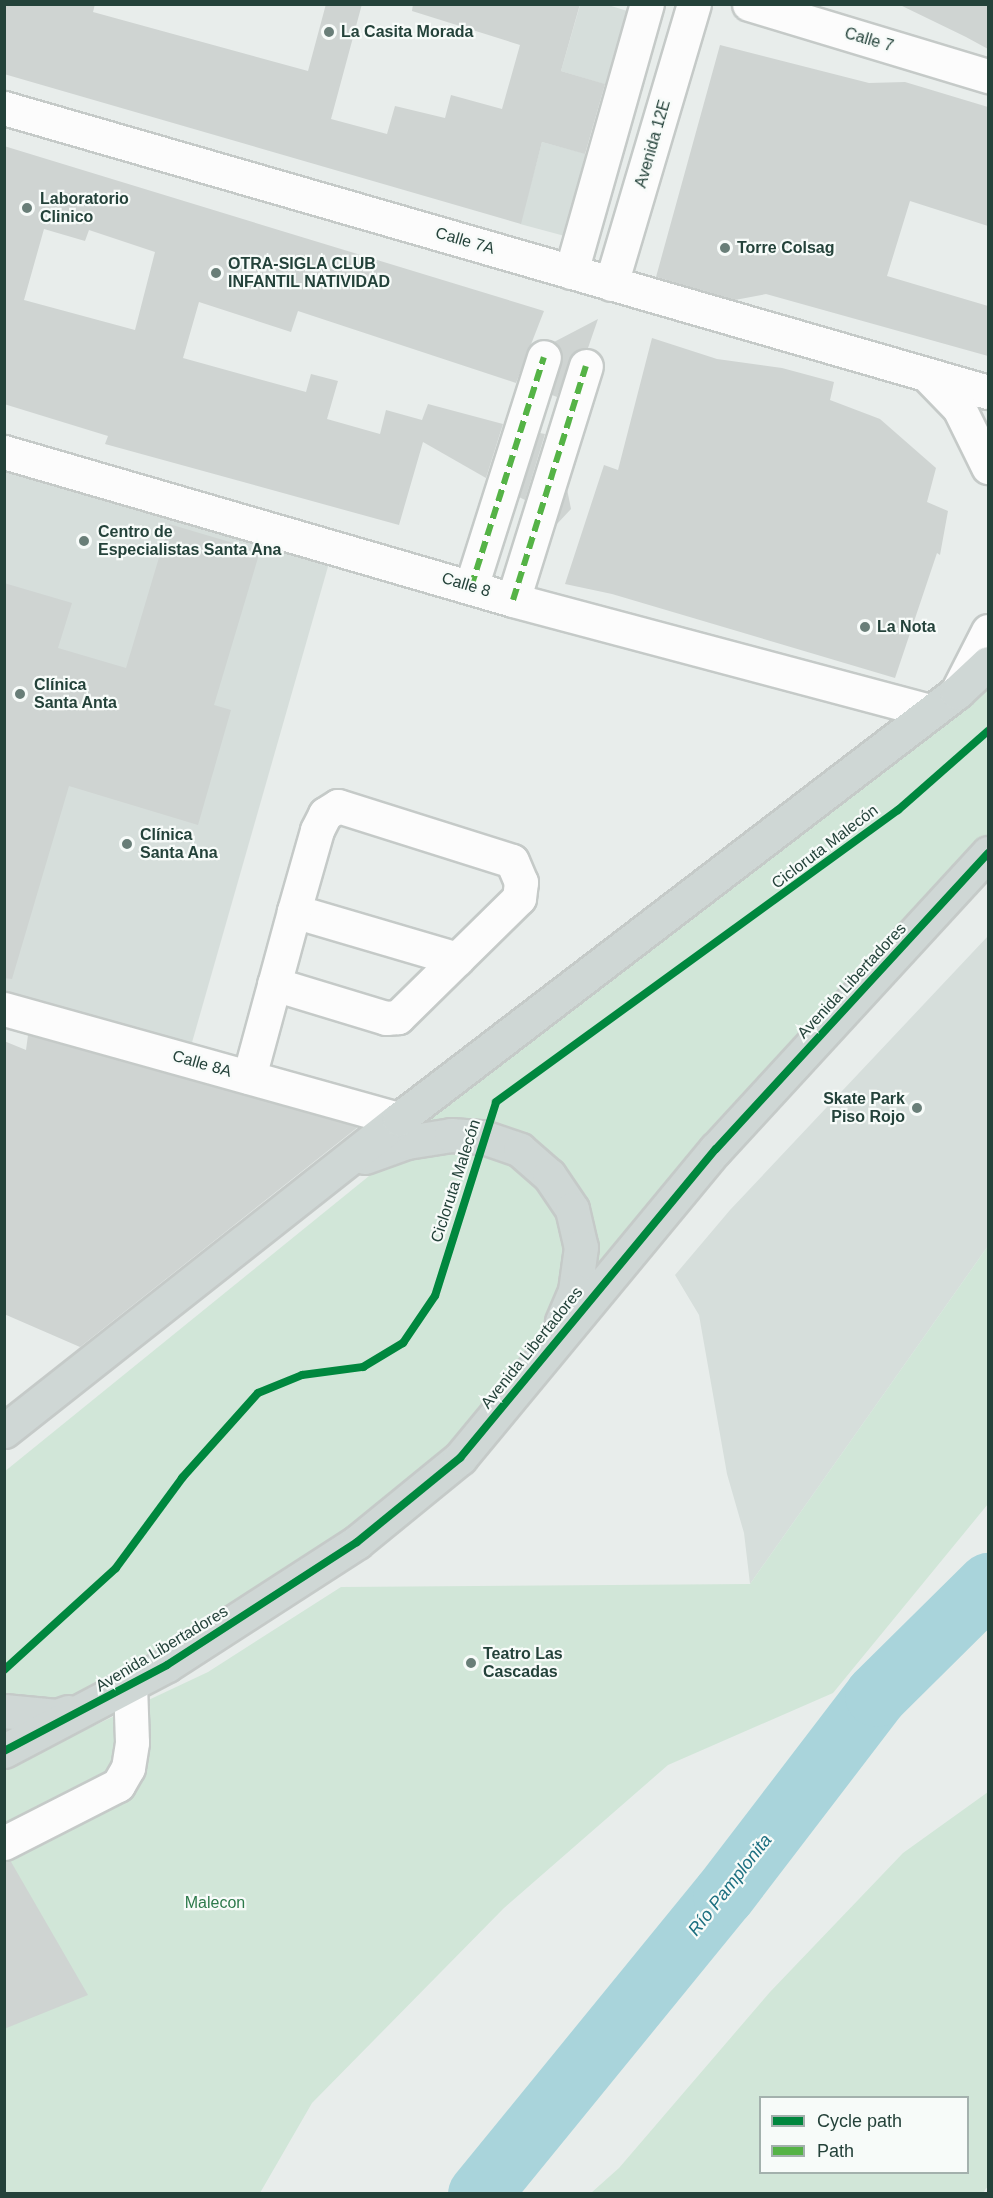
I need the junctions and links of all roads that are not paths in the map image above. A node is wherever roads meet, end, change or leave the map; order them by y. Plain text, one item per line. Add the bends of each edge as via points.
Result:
1 (647, 4) edge
2 (694, 4) edge
3 (748, 4) edge
4 (988, 75) edge
5 (4, 108) edge
6 (571, 272) junction
7 (611, 284) junction
8 (544, 357) dead end
9 (586, 366) dead end
10 (926, 374) junction
11 (988, 392) edge
12 (4, 452) edge
13 (988, 467) edge
14 (471, 586) junction
15 (513, 600) junction
16 (988, 632) edge
17 (988, 663) edge
18 (957, 692) junction
19 (930, 711) junction
20 (988, 852) edge
21 (294, 911) junction
22 (457, 959) junction
23 (274, 984) junction
24 (4, 1009) edge
25 (249, 1077) junction
26 (399, 1119) junction
27 (341, 1165) junction
28 (553, 1343) junction
29 (4, 1431) edge
30 (130, 1685) junction
31 (99, 1703) junction
32 (4, 1712) edge
33 (4, 1751) edge
34 (4, 1843) edge

1 - 6 street
2 - 7 street, Avenida 12E
3 - 4 street, Calle 7
5 - 6 street, Calle 7A
6 - 7 street, Calle 7A
7 - 10 street, Calle 7A
8 - 14 street
9 - 15 street
10 - 11 street, Calle 7A
10 - 13 street, Calle 7A via 959,408
12 - 14 street, Calle 8
14 - 15 street, Calle 8
15 - 19 street, Calle 8
16 - 18 street
17 - 18 main road
18 - 19 main road
19 - 26 main road
20 - 28 main road, Avenida Libertadores via 716,1149
21 - 22 street
21 - 22 street via 317,830 325,814 338,807 512,861 521,882 519,898
21 - 23 street
22 - 23 street via 398,1017 386,1018
23 - 25 street
24 - 25 street, Calle 8A
25 - 26 street, Calle 8A
26 - 27 main road
27 - 28 main road via 407,1142 451,1135 483,1137 520,1150 549,1175 572,1209 581,1247 575,1291
27 - 29 main road
28 - 30 main road, Avenida Libertadores via 460,1458 357,1542
30 - 31 main road, Avenida Libertadores
30 - 34 street via 132,1742 128,1768 118,1785
31 - 32 main road via 57,1716
31 - 33 main road, Avenida Libertadores

